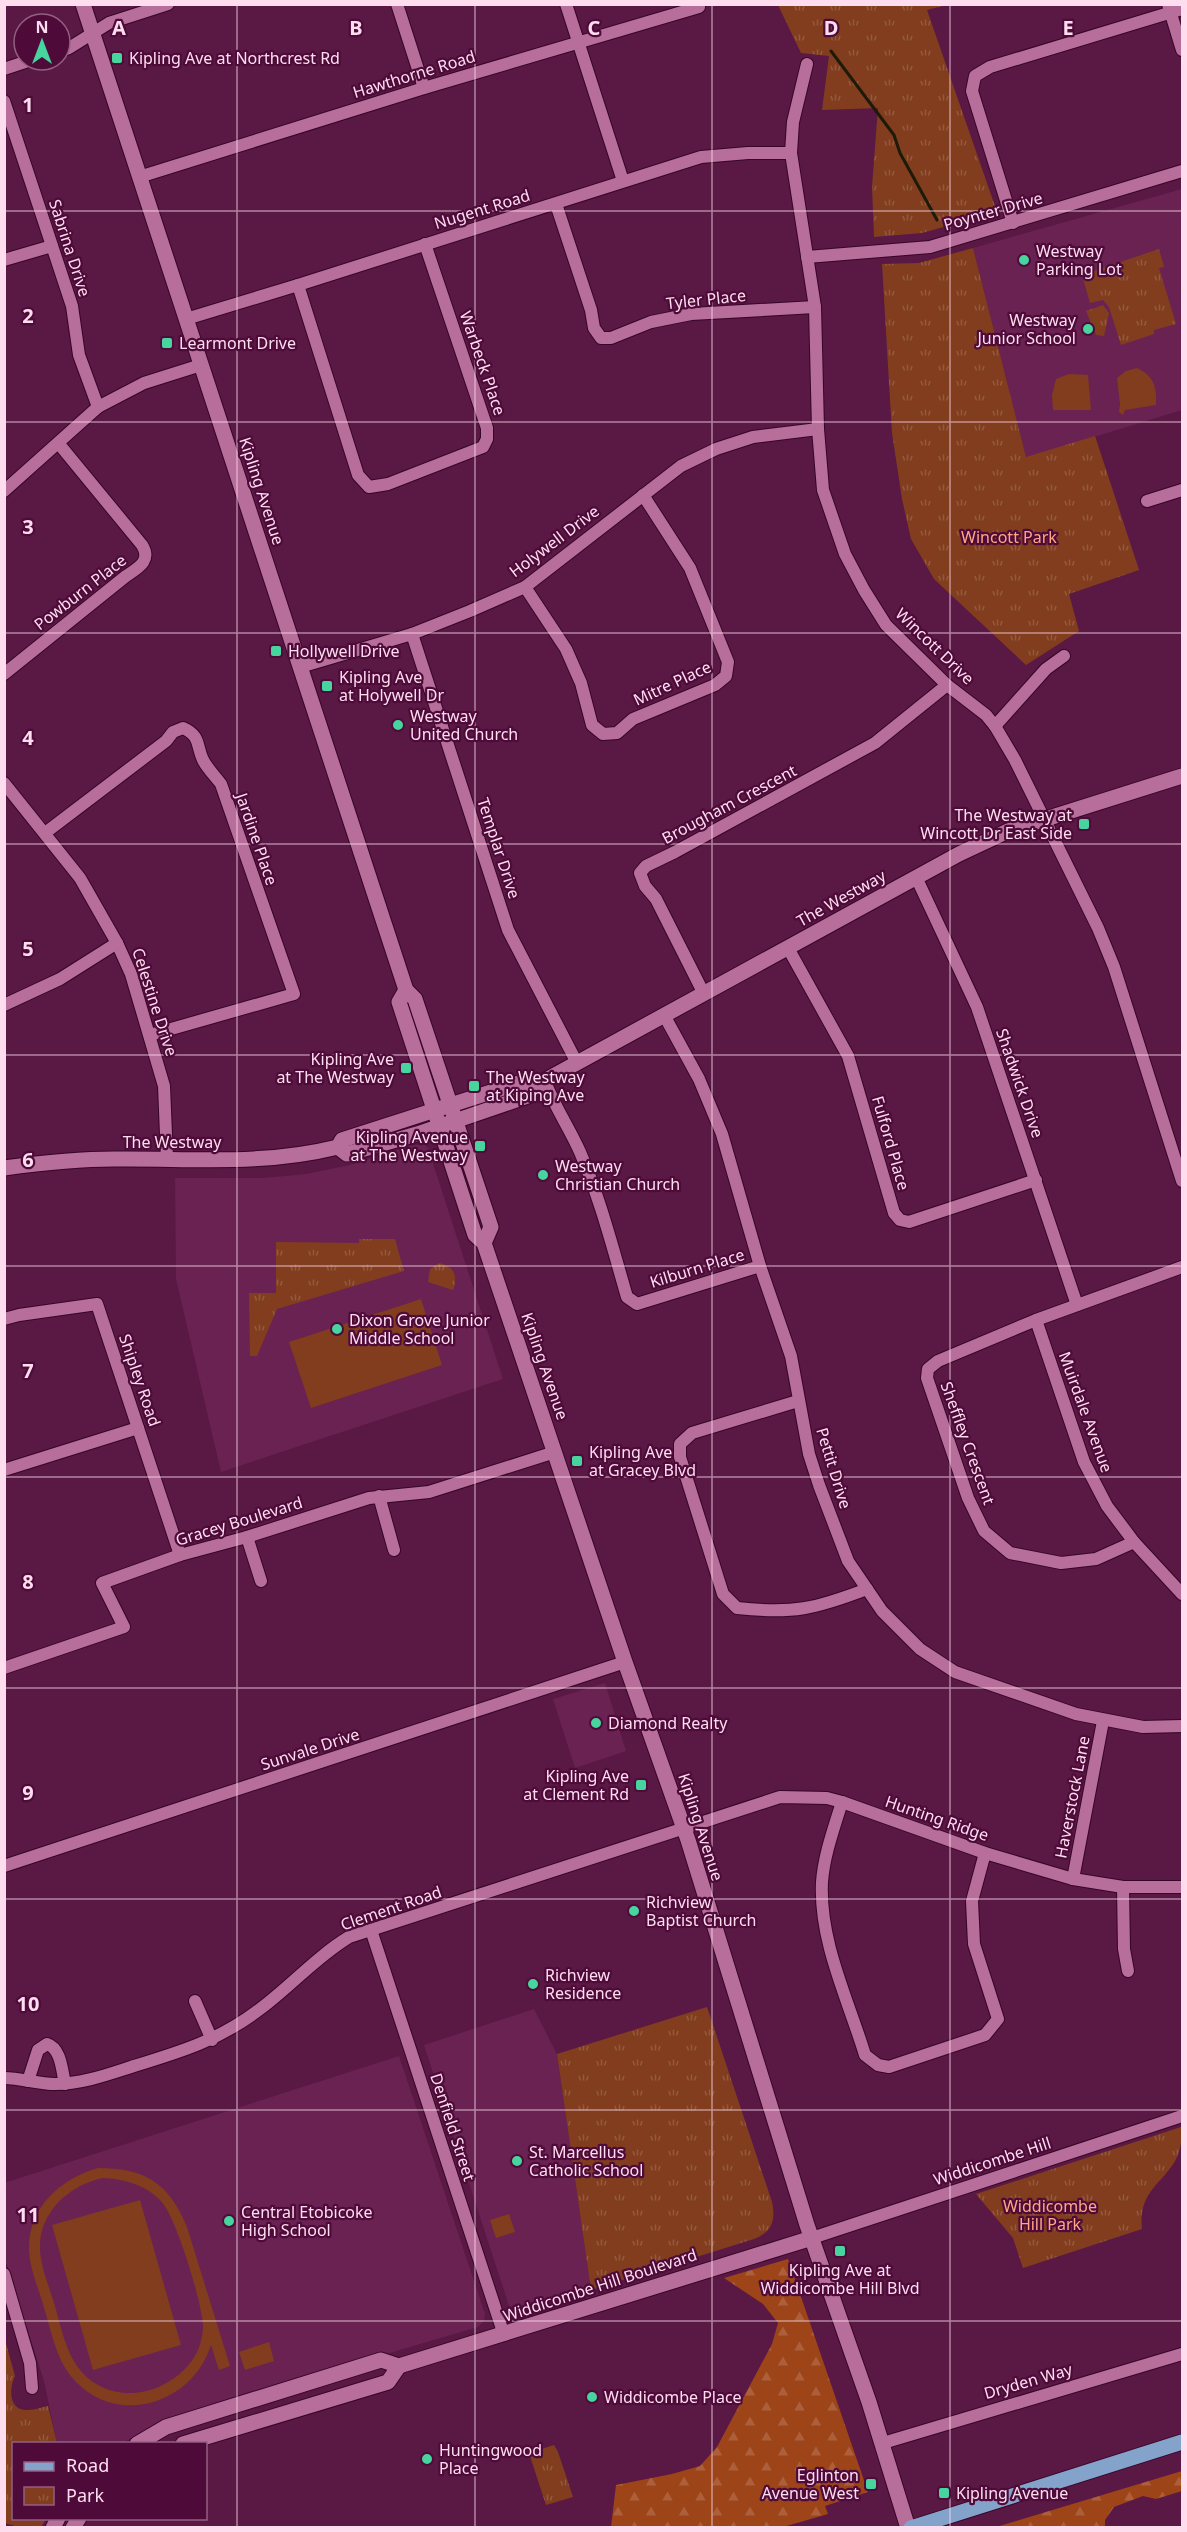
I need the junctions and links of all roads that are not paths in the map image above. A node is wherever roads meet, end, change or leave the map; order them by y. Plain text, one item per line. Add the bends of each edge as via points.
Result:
1 (83, 4) edge
2 (168, 4) edge
3 (397, 4) edge
4 (566, 4) edge
5 (699, 7) dead end
6 (1174, 9) edge
7 (92, 33) junction
8 (579, 42) junction
9 (72, 44) edge
10 (1182, 50) edge
11 (807, 64) dead end
12 (424, 88) junction
13 (4, 101) edge
14 (791, 153) junction
15 (1182, 171) edge
16 (139, 177) junction
17 (623, 181) junction
18 (556, 204) junction
19 (1013, 223) junction
20 (425, 244) junction
21 (52, 246) junction
22 (807, 257) junction
23 (4, 260) edge
24 (298, 285) junction
25 (815, 307) junction
26 (186, 319) junction
27 (201, 365) junction
28 (98, 408) junction
29 (818, 429) junction
30 (59, 444) junction
31 (1182, 490) edge
32 (4, 491) edge
33 (643, 495) junction
34 (1147, 501) dead end
35 (525, 587) junction
36 (412, 634) junction
37 (1064, 656) dead end
38 (300, 667) junction
39 (4, 674) edge
40 (947, 685) junction
41 (995, 726) junction
42 (1182, 776) edge
43 (4, 783) edge
44 (9, 798) edge
45 (1044, 819) junction
46 (45, 833) junction
47 (916, 877) junction
48 (117, 943) junction
49 (788, 948) junction
50 (406, 990) junction
51 (704, 994) junction
52 (4, 1005) edge
53 (664, 1016) junction
54 (150, 1035) junction
55 (578, 1063) junction
56 (539, 1084) junction
57 (450, 1104) junction
58 (434, 1109) junction
59 (456, 1120) junction
60 (439, 1126) junction
61 (338, 1147) junction
62 (167, 1159) junction
63 (4, 1168) edge
64 (1036, 1180) junction
65 (1182, 1181) edge
66 (484, 1243) junction
67 (760, 1266) junction
68 (1182, 1267) edge
69 (1077, 1305) junction
70 (4, 1319) edge
71 (1036, 1320) junction
72 (798, 1401) junction
73 (138, 1428) junction
74 (555, 1452) junction
75 (4, 1470) edge
76 (379, 1496) junction
77 (247, 1537) junction
78 (1134, 1542) junction
79 (394, 1550) dead end
80 (180, 1555) junction
81 (261, 1581) dead end
82 (867, 1589) junction
83 (1182, 1594) edge
84 (625, 1662) junction
85 (4, 1668) edge
86 (1103, 1721) junction
87 (1182, 1726) edge
88 (842, 1802) junction
89 (684, 1827) junction
90 (985, 1853) junction
91 (4, 1866) edge
92 (1073, 1879) junction
93 (1123, 1887) junction
94 (1182, 1887) edge
95 (371, 1930) junction
96 (1128, 1971) dead end
97 (195, 2001) dead end
98 (212, 2040) junction
99 (4, 2078) edge
100 (28, 2080) junction
101 (65, 2084) junction
102 (1182, 2116) edge
103 (812, 2238) junction
104 (4, 2274) edge
105 (504, 2335) junction
106 (1182, 2354) edge
107 (399, 2366) junction
108 (32, 2388) dead end
109 (143, 2442) edge
110 (190, 2442) edge
111 (1182, 2442) edge
112 (883, 2443) junction
113 (910, 2528) edge

1 - 7 main road, Kipling Avenue
2 - 7 street via 109,23
3 - 12 street
4 - 8 street
5 - 8 street, Hawthorne Road
6 - 10 street
6 - 19 street via 990,67 975,76 972,91
7 - 9 street
7 - 16 main road, Kipling Avenue
8 - 12 street, Hawthorne Road
8 - 17 street
11 - 14 street, Wincott Drive via 793,122
12 - 16 street, Hawthorne Road
13 - 21 street, Sabrina Drive
14 - 17 street, Nugent Road via 701,157
14 - 22 street, Wincott Drive
15 - 19 street, Poynter Drive
16 - 26 main road, Kipling Avenue
17 - 18 street, Nugent Road
18 - 20 street, Nugent Road
18 - 25 street, Tyler Place via 594,328 601,338 691,314
19 - 22 street, Poynter Drive via 930,247
20 - 24 street, Nugent Road
20 - 24 street, Warbeck Place via 487,428 487,439 483,447 388,484 369,487 358,475
21 - 23 street
21 - 28 street, Sabrina Drive via 72,306 79,355
22 - 25 street, Wincott Drive
24 - 26 street, Nugent Road
25 - 29 street, Wincott Drive
26 - 27 main road, Kipling Avenue
27 - 28 street via 144,383
27 - 38 main road, Kipling Avenue
28 - 30 street
29 - 33 street, Holywell Drive via 753,437 716,449 681,466
29 - 40 street, Wincott Drive via 823,490 845,554 886,625
30 - 32 street
30 - 39 street, Powburn Place via 142,545 146,560
31 - 34 street
33 - 35 street, Holywell Drive
33 - 35 street, Mitre Place via 690,568 728,662 726,676 715,685 633,719 617,733 603,734 592,725 581,683 566,649
35 - 36 street, Holywell Drive
36 - 38 street, Holywell Drive
36 - 55 street, Templar Drive via 508,930
37 - 41 street via 1046,669
38 - 50 main road, Kipling Avenue
40 - 41 street, Wincott Drive
40 - 51 street, Brougham Crescent via 876,743 646,866 640,873
41 - 45 street, Wincott Drive
42 - 45 main road, The Westway
43 - 44 street, Celestine Drive
44 - 46 street, Celestine Drive
45 - 47 main road, The Westway via 982,843
45 - 65 street, Wincott Drive via 1114,967
46 - 48 street, Celestine Drive via 80,878
46 - 54 street, Jardine Place via 166,741 172,732 183,728 193,733 203,759 221,784 294,994
47 - 49 main road, The Westway
47 - 64 street, Shadwick Drive via 977,1007
48 - 52 street via 60,979
48 - 54 street, Celestine Drive
49 - 51 main road, The Westway
49 - 64 street, Fulford Place via 848,1056 894,1214 900,1220 909,1222
50 - 57 main road, Kipling Avenue via 416,999
50 - 58 main road, Kipling Avenue via 399,1002
51 - 53 main road, The Westway
53 - 55 main road, The Westway
53 - 67 street, Pettit Drive via 699,1079 722,1134
54 - 62 street, Celestine Drive via 164,1086
55 - 56 main road, The Westway
56 - 57 main road, The Westway via 522,1082
56 - 59 main road, The Westway via 528,1096
56 - 67 street, Kilburn Place via 581,1153 627,1298 637,1304
57 - 58 main road, The Westway
57 - 59 main road, Kipling Avenue
58 - 60 main road, Kipling Avenue
58 - 61 main road, The Westway via 342,1140
59 - 60 main road, The Westway
59 - 66 main road, Kipling Avenue via 491,1227
60 - 61 main road, The Westway via 346,1154
60 - 66 main road, Kipling Avenue via 475,1235
61 - 62 main road, The Westway via 273,1159
62 - 63 main road, The Westway via 62,1161
64 - 69 street, Shadwick Drive
66 - 74 main road, Kipling Avenue
67 - 72 street, Pettit Drive via 791,1356
68 - 69 street, Sheffley Crescent
69 - 71 street, Sheffley Crescent
70 - 73 street, Shipley Road via 97,1304
71 - 78 street, Muirdale Avenue via 1084,1462 1107,1506
71 - 78 street, Sheffley Crescent via 938,1361 928,1369 927,1378 968,1498 984,1531 1010,1553 1061,1563 1096,1559
72 - 82 street, Pettit Drive via 808,1454 819,1485 848,1561
72 - 82 street via 692,1433 680,1444 680,1457 723,1594 737,1608 795,1611
73 - 75 street
73 - 80 street, Shipley Road
74 - 76 street, Gracey Boulevard via 429,1492
74 - 84 main road, Kipling Avenue
76 - 77 street, Gracey Boulevard
76 - 79 street
77 - 80 street, Gracey Boulevard
77 - 81 street
78 - 83 street, Muirdale Avenue
80 - 85 street, Gracey Boulevard via 102,1583 124,1627
82 - 86 street, Pettit Drive via 882,1611 920,1649 955,1672
84 - 89 main road, Kipling Avenue
84 - 91 street, Sunvale Drive
86 - 87 street, Pettit Drive via 1143,1727
86 - 92 street, Haverstock Lane
88 - 89 street, Hunting Ridge via 780,1797
88 - 90 street, Hunting Ridge
88 - 90 street via 828,1848 822,1910 831,1952 865,2055 878,2065 889,2067 985,2035 998,2019 974,1944 972,1901
89 - 95 street, Clement Road
89 - 103 main road, Kipling Avenue
90 - 92 street, Hunting Ridge
92 - 93 street, Hunting Ridge
93 - 94 street, Hunting Ridge
93 - 96 street
95 - 98 street, Clement Road via 327,1950 259,2010
95 - 105 street, Denfield Street
97 - 98 street
98 - 101 street, Clement Road via 89,2080
99 - 100 street, Clement Road
100 - 101 street, Clement Road
100 - 101 street via 38,2050 47,2044 57,2051
102 - 103 street, Widdicombe Hill
103 - 105 main road, Widdicombe Hill Boulevard
103 - 112 main road, Kipling Avenue
104 - 108 street via 30,2363
105 - 107 main road, Widdicombe Hill Boulevard
106 - 112 street, Dryden Way
107 - 109 main road, Widdicombe Hill Boulevard via 381,2360 166,2427
107 - 110 main road, Widdicombe Hill Boulevard via 388,2382
111 - 113 main road
112 - 113 main road, Kipling Avenue

